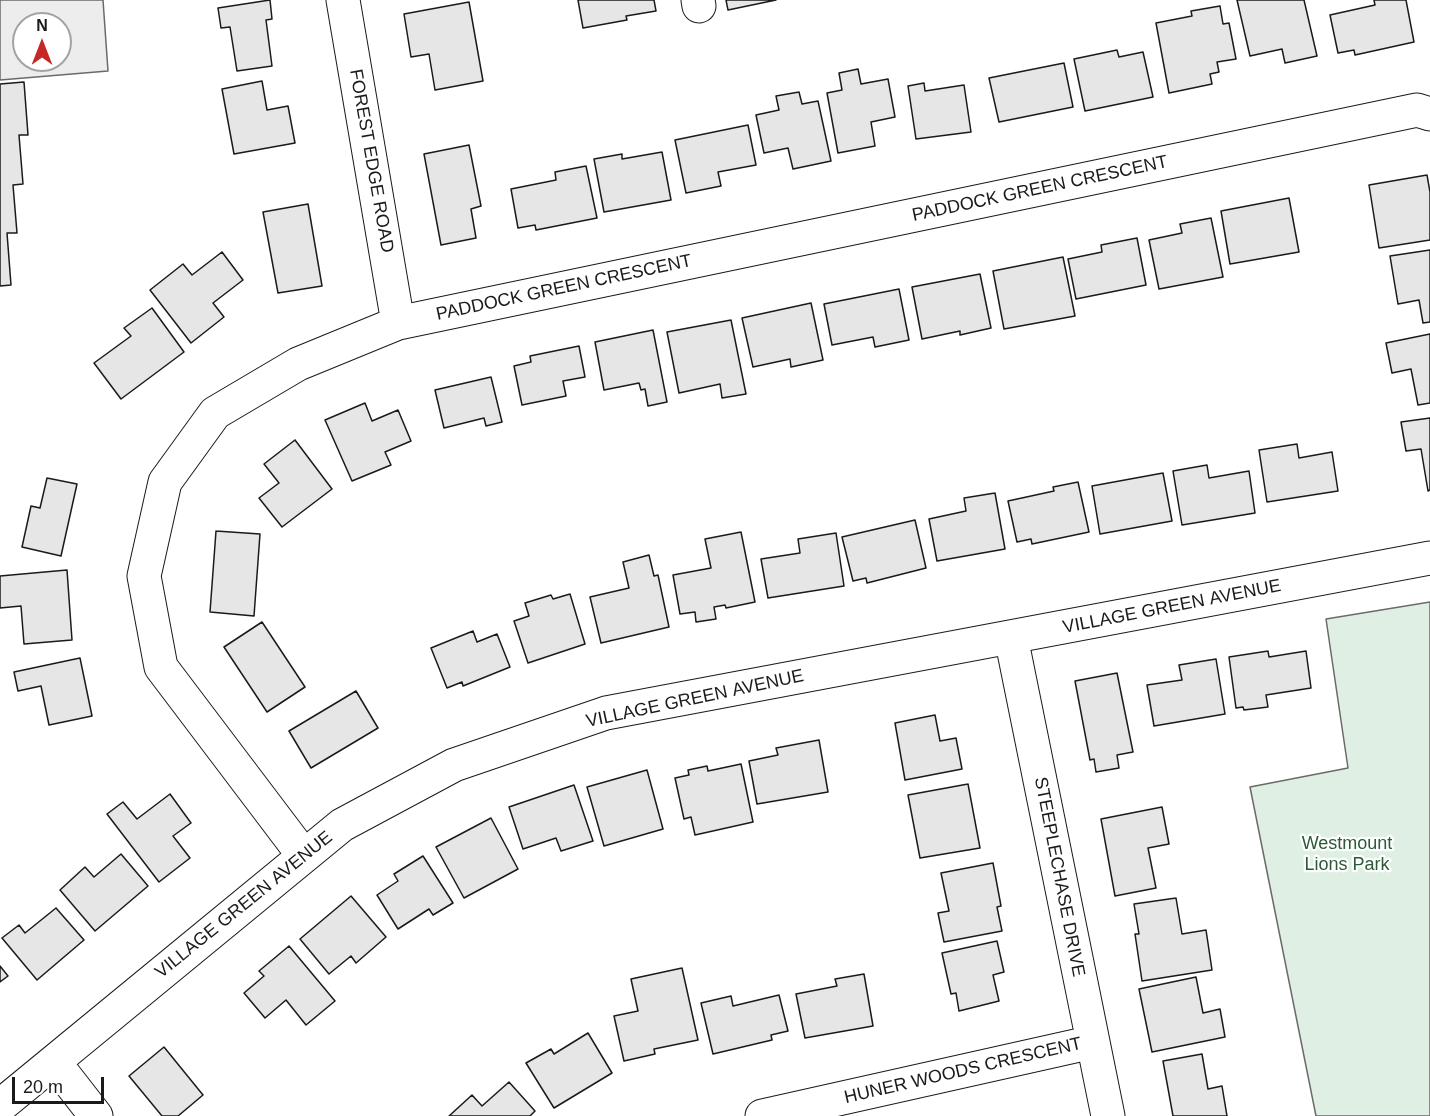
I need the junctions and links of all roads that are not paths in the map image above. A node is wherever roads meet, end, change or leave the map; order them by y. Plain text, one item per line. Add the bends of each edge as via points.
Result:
1 (343, 0) edge
2 (1430, 114) edge
3 (398, 323) junction
4 (1430, 558) edge
5 (1011, 637) junction
6 (304, 856) junction
7 (1093, 1042) junction
8 (54, 1062) junction
9 (0, 1106) edge
10 (96, 1116) edge
11 (762, 1116) edge
12 (1108, 1116) edge

1 - 3 street, FOREST EDGE ROAD
2 - 3 street, PADDOCK GREEN CRESCENT via 1418,110
3 - 6 street, PADDOCK GREEN CRESCENT via 298,364 215,413 165,482 144,576 161,667
4 - 5 street, VILLAGE GREEN AVENUE
5 - 6 street, VILLAGE GREEN AVENUE via 606,713 454,765 342,825
5 - 7 street, STEEPLECHASE DRIVE
6 - 8 street, VILLAGE GREEN AVENUE
7 - 11 street, HUNER WOODS CRESCENT
7 - 12 street, STEEPLECHASE DRIVE
8 - 9 street, VILLAGE GREEN AVENUE
8 - 10 street

